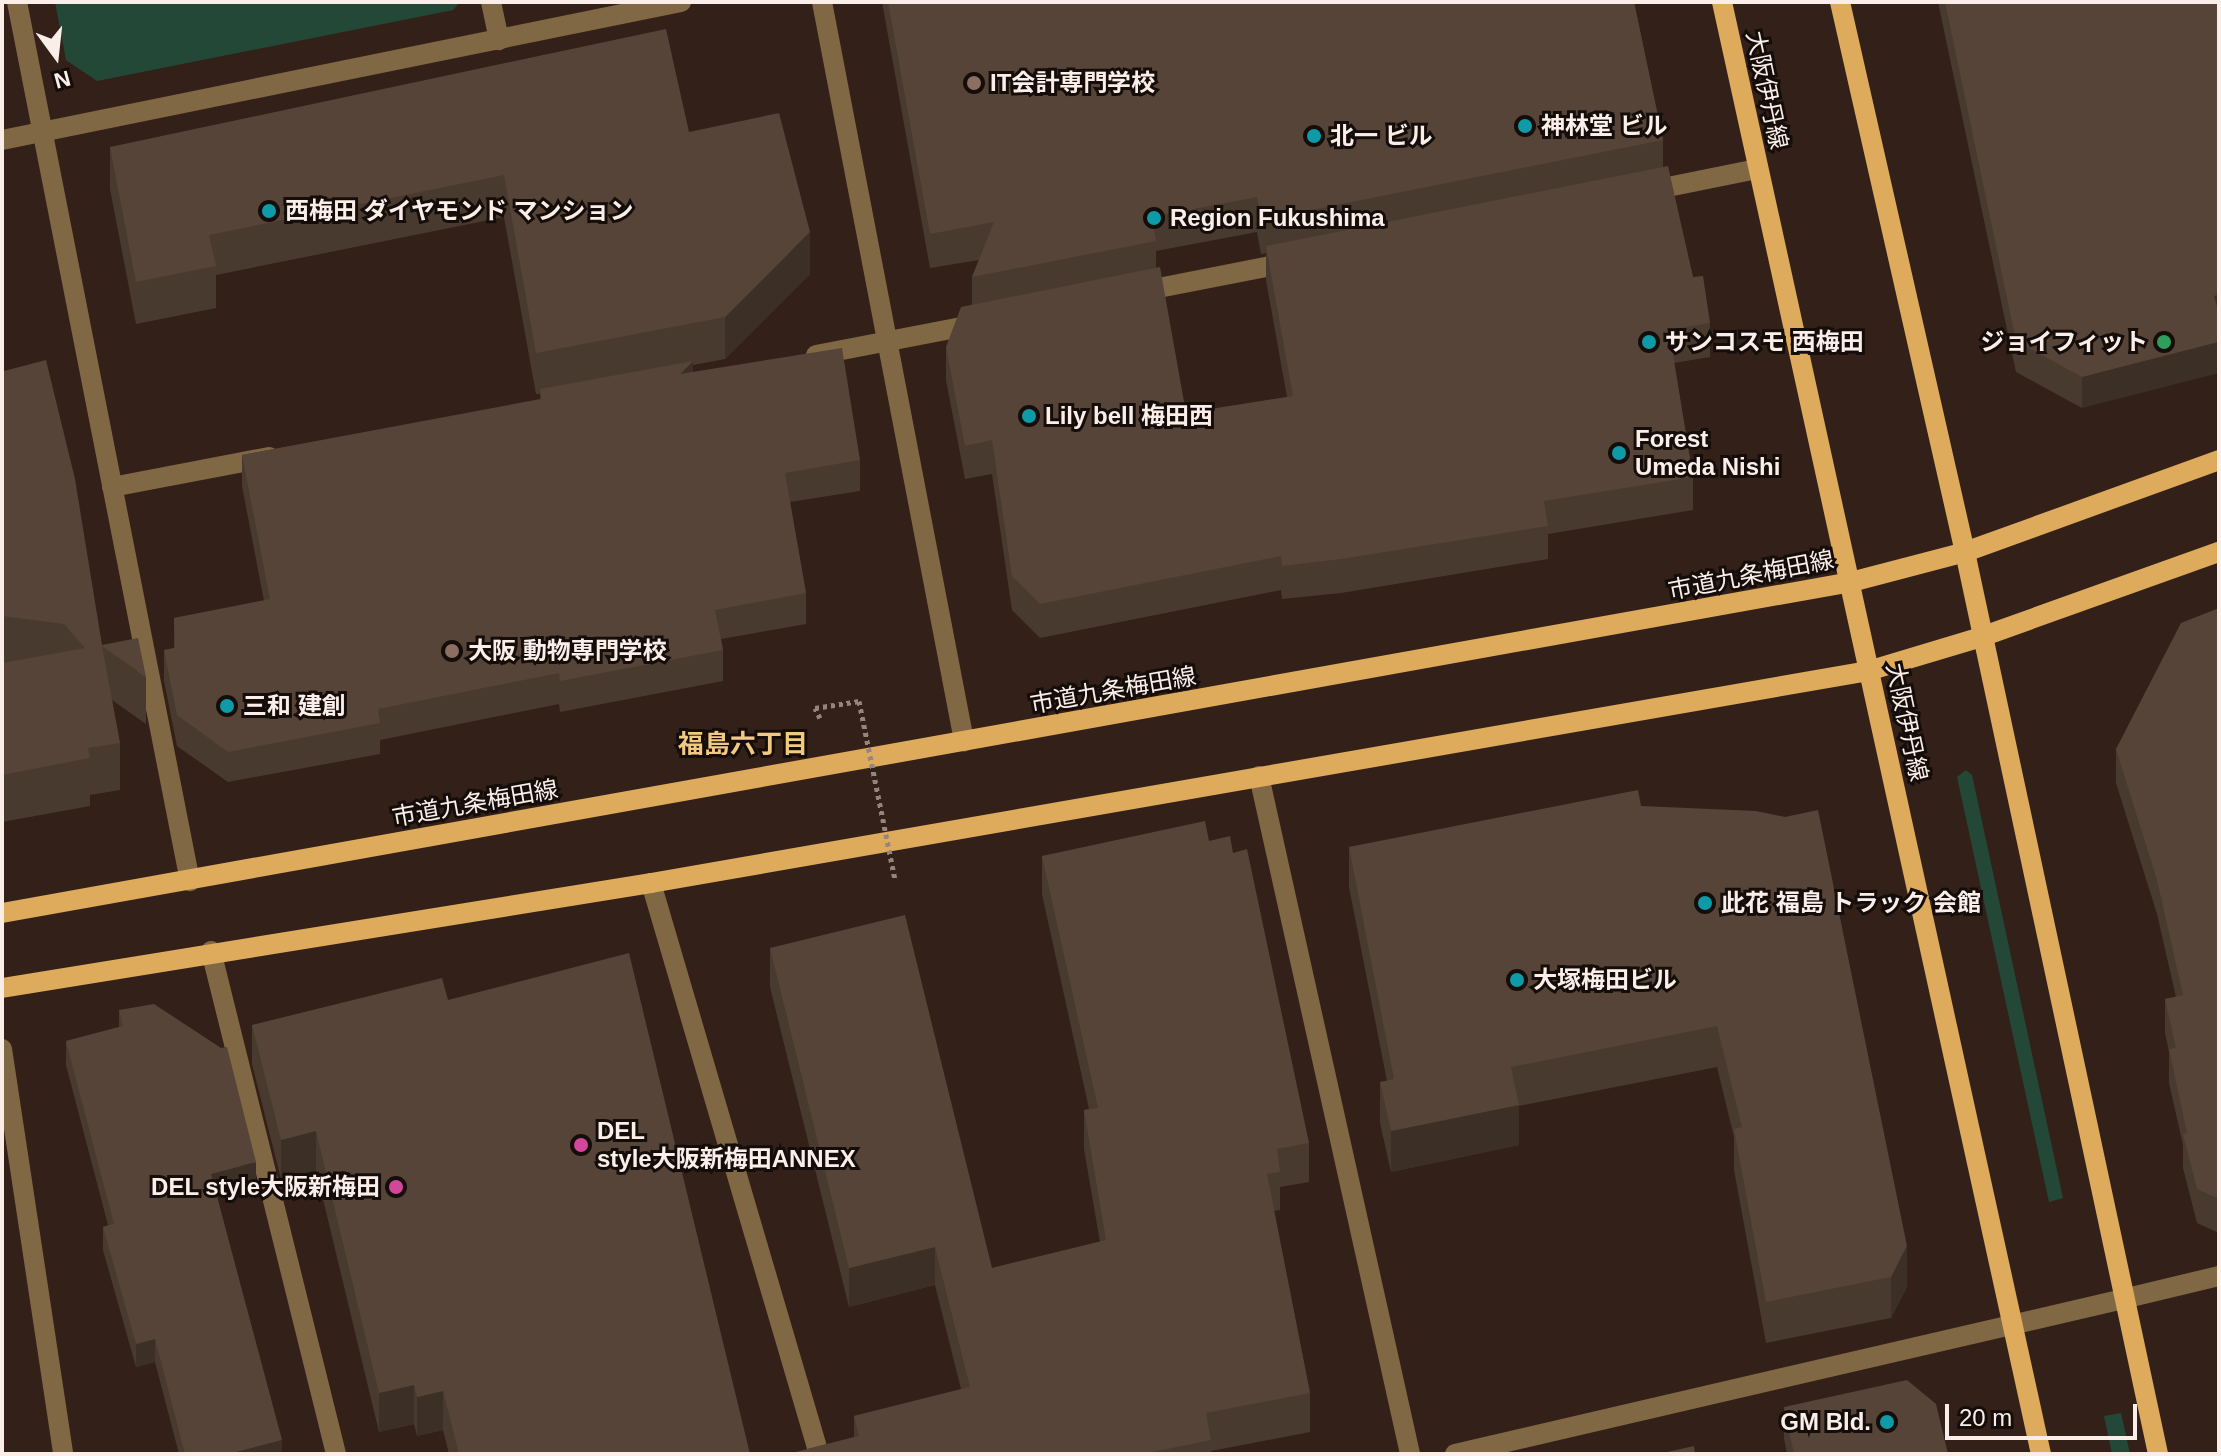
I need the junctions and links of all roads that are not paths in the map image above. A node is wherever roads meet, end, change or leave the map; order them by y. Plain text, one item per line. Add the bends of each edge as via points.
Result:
1 (17, 2) edge
2 (491, 2) edge
3 (681, 2) edge
4 (822, 2) edge
5 (1722, 2) edge
6 (1840, 2) edge
7 (499, 40) junction
8 (42, 132) junction
9 (2, 140) edge
10 (1757, 169) junction
11 (1629, 194) edge
12 (1320, 256) edge
13 (1119, 296) edge
14 (995, 320) edge
15 (887, 342) junction
16 (794, 359) edge
17 (298, 452) edge
18 (2219, 460) edge
19 (112, 487) junction
20 (1965, 552) junction
21 (2219, 552) edge
22 (1851, 582) junction
23 (1981, 637) junction
24 (1868, 671) junction
25 (964, 741) junction
26 (1259, 776) junction
27 (190, 881) junction
28 (651, 883) junction
29 (2, 913) edge
30 (211, 951) junction
31 (2, 988) edge
32 (2, 1049) edge
33 (2219, 1276) edge
34 (2123, 1299) junction
35 (2013, 1323) junction
36 (63, 1454) edge
37 (336, 1454) edge
38 (819, 1454) edge
39 (1410, 1454) edge
40 (1455, 1454) edge
41 (2041, 1454) edge
42 (2158, 1454) edge

1 - 8 street
2 - 7 street
3 - 7 street
4 - 15 street
5 - 10 main road, 大阪伊丹線
6 - 20 main road
7 - 8 street
8 - 9 street
8 - 19 street
10 - 11 street
10 - 22 main road, 大阪伊丹線
12 - 13 street
14 - 15 street
15 - 16 street
15 - 25 street
17 - 19 street
18 - 20 main road, 市道九条梅田線
19 - 27 street
20 - 22 main road, 市道九条梅田線
20 - 23 main road
21 - 23 main road
22 - 24 main road, 大阪伊丹線
22 - 25 main road, 市道九条梅田線
23 - 24 main road
23 - 34 main road
24 - 26 main road
24 - 35 main road, 大阪伊丹線
25 - 27 main road, 市道九条梅田線
26 - 28 main road
26 - 39 street
27 - 29 main road, 市道九条梅田線
28 - 30 main road
28 - 38 street
30 - 31 main road
30 - 37 street
32 - 36 street
33 - 34 street
34 - 35 street
34 - 42 main road
35 - 40 street
35 - 41 main road, 大阪伊丹線

